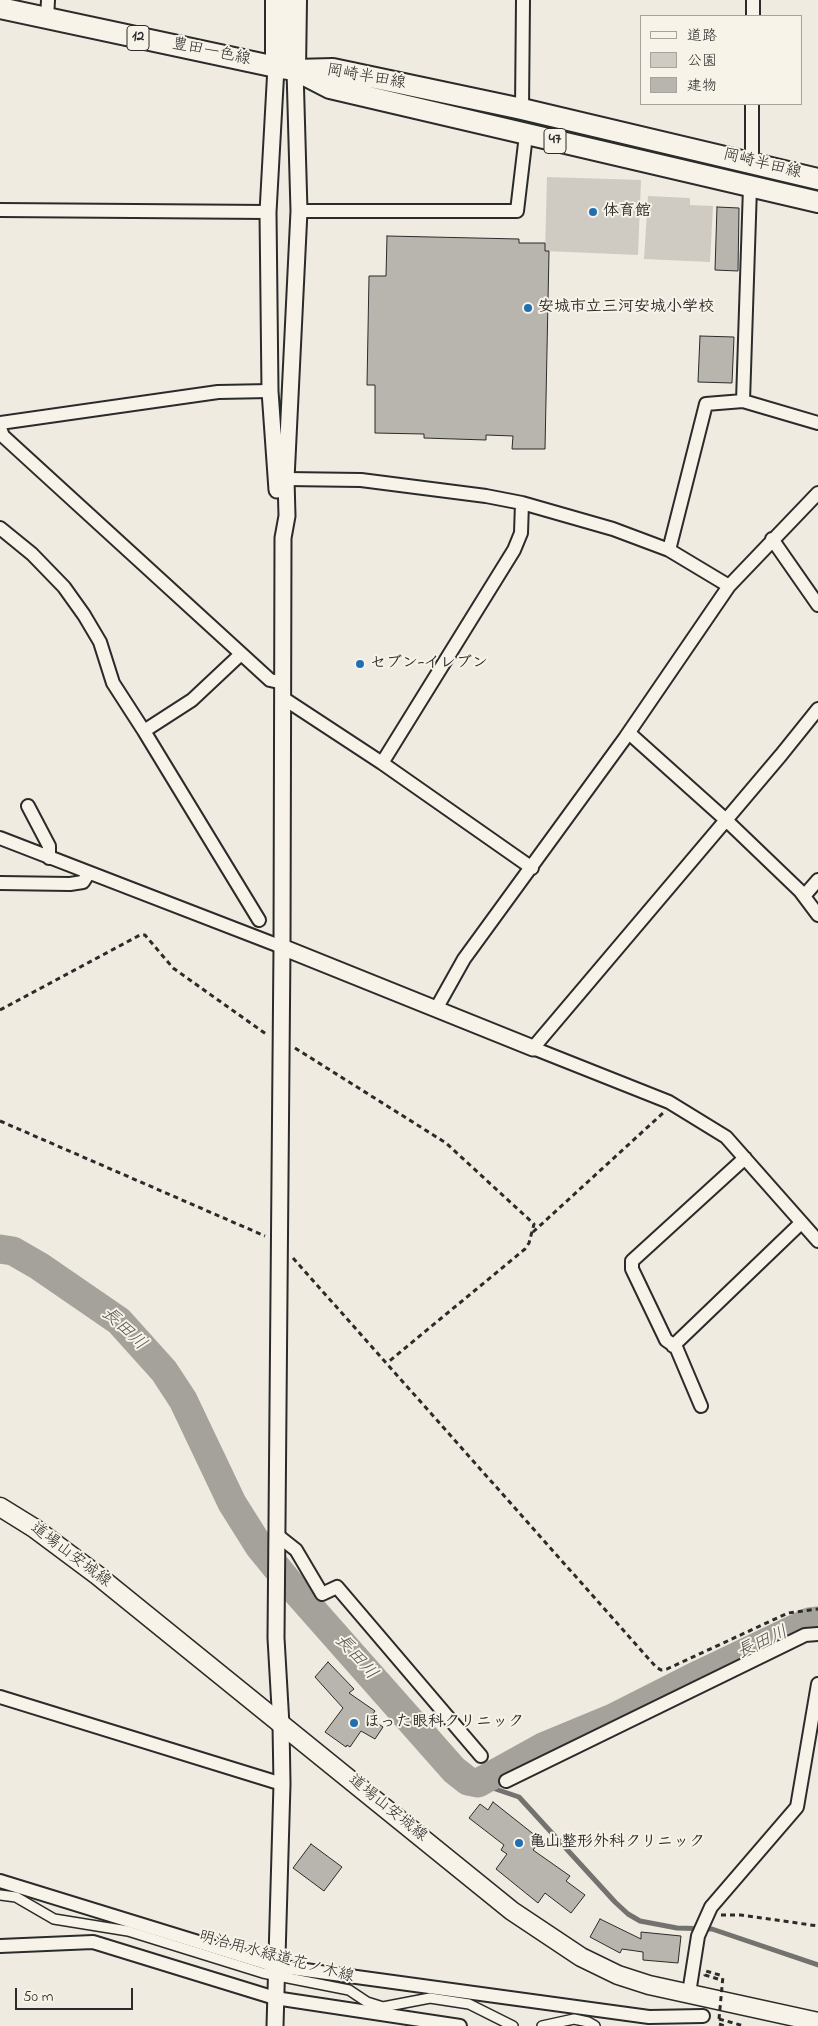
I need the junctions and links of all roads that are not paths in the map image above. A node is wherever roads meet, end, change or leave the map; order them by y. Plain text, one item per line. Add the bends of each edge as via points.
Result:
1 (276, 0) edge
2 (296, 0) edge
3 (523, 0) edge
4 (753, 0) edge
5 (0, 8) edge
6 (47, 9) edge
7 (753, 15) edge
8 (285, 68) junction
9 (752, 105) edge
10 (522, 109) junction
11 (526, 135) junction
12 (752, 162) junction
13 (818, 178) edge
14 (750, 187) junction
15 (818, 202) edge
16 (0, 210) edge
17 (299, 211) junction
18 (268, 212) junction
19 (270, 391) junction
20 (743, 400) junction
21 (0, 423) edge
22 (818, 423) edge
23 (0, 428) edge
24 (286, 480) junction
25 (818, 493) edge
26 (522, 503) junction
27 (0, 528) edge
28 (283, 538) junction
29 (772, 539) junction
30 (669, 550) junction
31 (729, 586) junction
32 (818, 605) edge
33 (241, 654) junction
34 (283, 691) junction
35 (818, 709) edge
36 (144, 731) junction
37 (629, 733) junction
38 (382, 763) junction
39 (28, 806) dead end
40 (726, 820) junction
41 (0, 838) edge
42 (50, 858) junction
43 (532, 868) junction
44 (88, 874) junction
45 (818, 880) edge
46 (0, 883) edge
47 (804, 896) junction
48 (818, 915) edge
49 (258, 920) dead end
50 (282, 947) junction
51 (436, 1009) junction
52 (533, 1048) junction
53 (745, 1158) junction
54 (801, 1223) junction
55 (818, 1242) edge
56 (673, 1346) junction
57 (701, 1406) dead end
58 (0, 1507) edge
59 (277, 1535) junction
60 (818, 1634) edge
61 (818, 1684) edge
62 (0, 1697) edge
63 (282, 1724) junction
64 (481, 1756) dead end
65 (506, 1781) dead end
66 (282, 1784) junction
67 (0, 1881) edge
68 (0, 1895) edge
69 (0, 1946) edge
70 (276, 1971) junction
71 (698, 1995) junction
72 (275, 1998) junction
73 (702, 2021) edge
74 (818, 2022) edge
75 (275, 2026) edge
76 (460, 2026) edge
77 (513, 2026) edge
78 (542, 2026) edge
79 (595, 2026) edge

1 - 8 main road, 豊田一色線
2 - 8 main road
3 - 10 street
4 - 7 street
5 - 6 main road, 豊田一色線 / 12
6 - 8 main road, 豊田一色線 / 12
8 - 10 main road, 岡崎半田線 / 47 via 333,69
8 - 11 main road, 岡崎半田線 / 47 via 330,88
8 - 17 street
8 - 18 street
9 - 12 street
10 - 12 main road, 岡崎半田線 / 47
11 - 14 main road, 岡崎半田線 / 47
11 - 17 street via 517,210
12 - 13 main road, 岡崎半田線 / 47
14 - 15 main road, 岡崎半田線 / 47
14 - 20 street
16 - 18 street
17 - 24 street
18 - 19 street
19 - 21 street via 218,392
19 - 28 street via 278,519
20 - 22 street
20 - 30 street via 706,404
23 - 33 street via 3,436
24 - 26 street via 361,480
24 - 28 street via 287,516
25 - 29 street
26 - 30 street
26 - 38 street via 521,533 514,550
27 - 36 street via 32,554 84,614 100,642 113,683
28 - 34 street
29 - 31 street
29 - 32 street
30 - 31 street
31 - 37 street
33 - 34 street
33 - 36 street via 192,700
34 - 38 street
34 - 50 street
35 - 40 street
36 - 49 street
37 - 40 street
37 - 43 street
38 - 43 street
39 - 42 street via 49,846
40 - 47 street
40 - 52 street
41 - 42 street
42 - 44 street
43 - 51 street via 464,959
44 - 46 street via 83,882 70,884
44 - 50 street
45 - 47 street
47 - 48 street
50 - 51 street
50 - 59 street
51 - 52 street
52 - 53 street via 672,1104 726,1137
53 - 54 street
53 - 56 street via 632,1261 632,1269 666,1340
54 - 55 street
54 - 56 street
56 - 57 street
58 - 63 main road, 道場山安城線 via 98,1575
59 - 63 street via 276,1638
59 - 64 street via 296,1550 322,1594 337,1587
60 - 65 street via 805,1635
61 - 71 street via 797,1807 711,1907 698,1936
62 - 66 street
63 - 66 street
63 - 71 main road, 道場山安城線 via 512,1910 581,1957 618,1975
66 - 70 street
67 - 70 street
68 - 70 street, 明治用水緑道花ノ木線 via 16,1897 54,1919 128,1931
69 - 72 street via 93,1942
70 - 72 street
70 - 73 street
70 - 77 street, 明治用水緑道花ノ木線 via 349,1990 382,2007 430,1998 469,2004
71 - 73 street
71 - 74 main road, 道場山安城線
72 - 75 street
72 - 76 street
78 - 79 street via 574,2020

